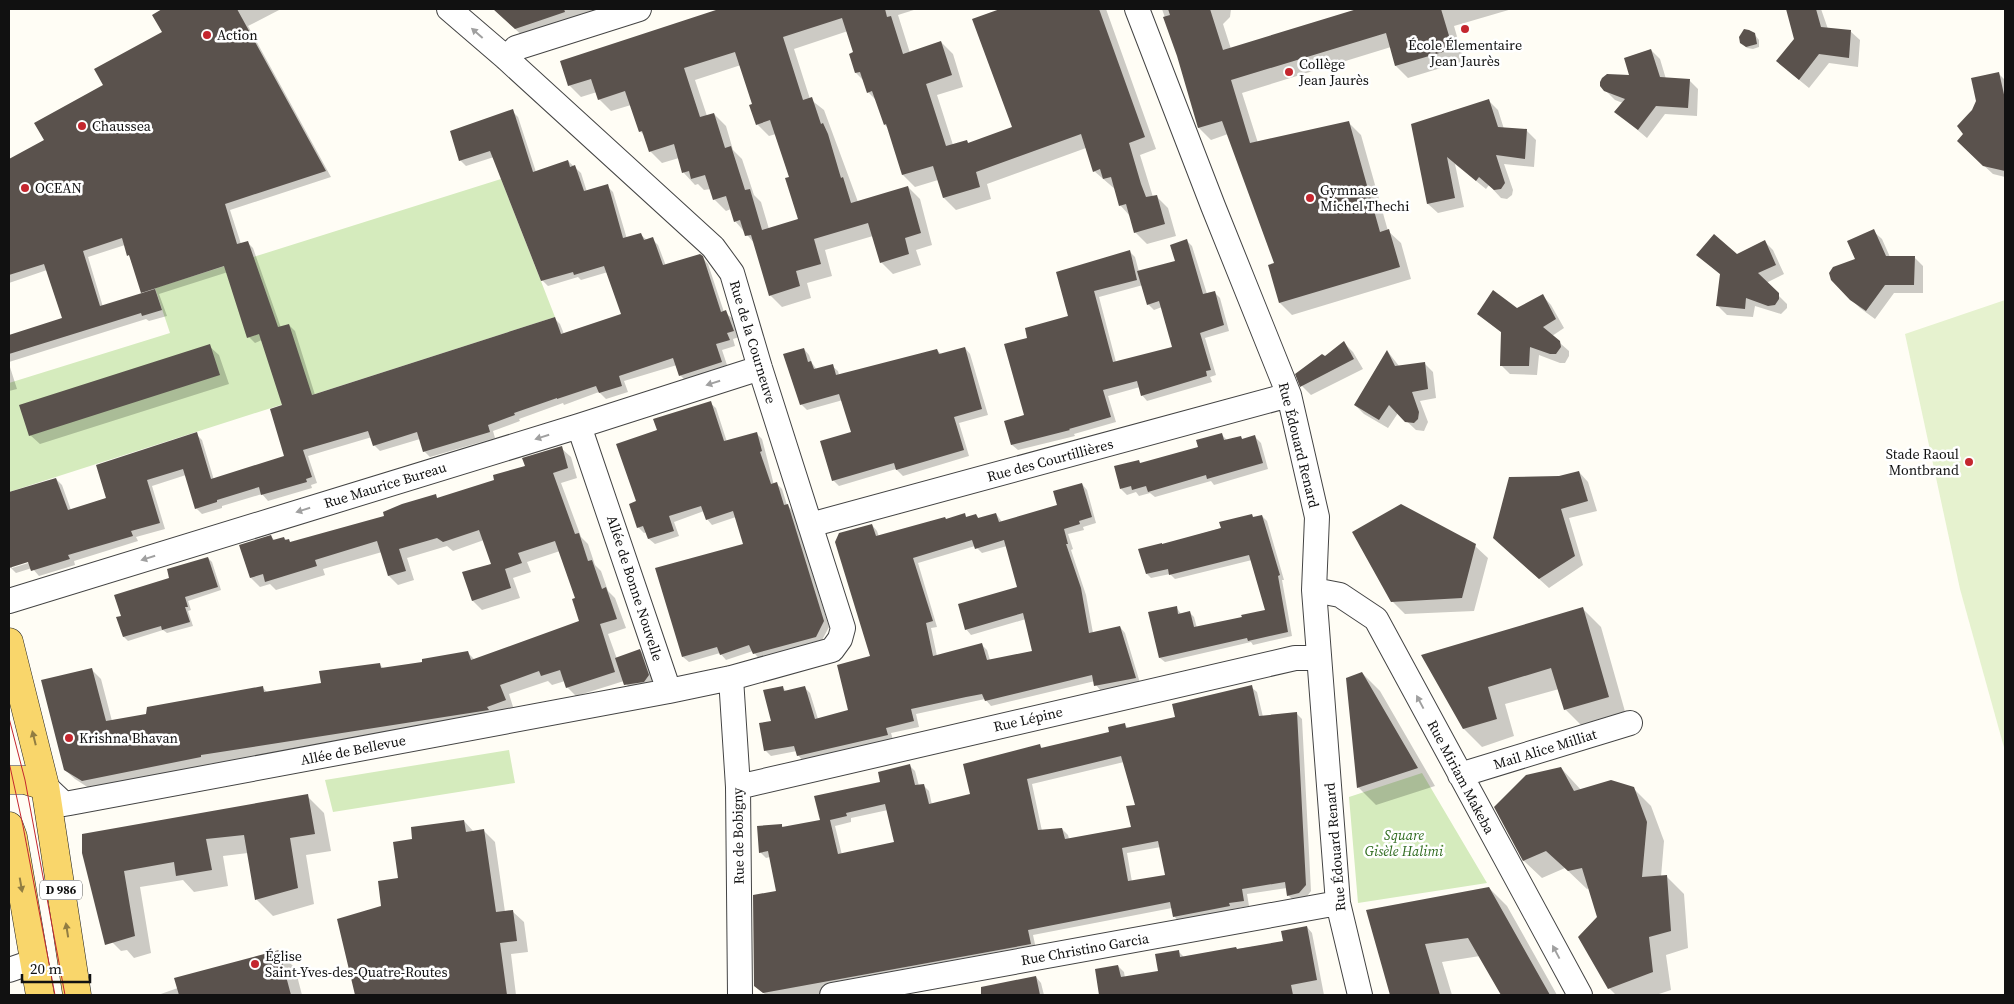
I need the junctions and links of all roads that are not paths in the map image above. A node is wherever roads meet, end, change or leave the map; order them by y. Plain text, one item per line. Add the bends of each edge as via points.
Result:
1 (449, 9) edge
2 (639, 9) edge
3 (1137, 9) edge
4 (506, 58) junction
5 (760, 368) junction
6 (1289, 395) junction
7 (580, 426) junction
8 (810, 525) junction
9 (1314, 590) junction
10 (9, 601) edge
11 (9, 642) edge
12 (1318, 658) junction
13 (731, 678) junction
14 (668, 691) junction
15 (1630, 723) dead end
16 (1460, 775) junction
17 (9, 780) edge
18 (45, 786) junction
19 (738, 787) junction
20 (9, 826) edge
21 (1338, 903) junction
22 (35, 960) junction
23 (9, 970) edge
24 (40, 995) edge
25 (77, 995) edge
26 (740, 995) edge
27 (832, 995) edge
28 (1360, 995) edge
29 (1580, 995) edge

4 -> 1 street, Rue de la Courneuve
2 - 4 street via 516,48
3 - 6 street, Rue Édouard Renard
4 - 5 street, Rue de la Courneuve via 713,247 732,273
5 -> 7 street, Rue Maurice Bureau
5 - 8 street, Rue de la Courneuve
6 - 8 street, Rue des Courtillières
6 - 9 street, Rue Édouard Renard via 1318,517
7 -> 10 street, Rue Maurice Bureau
7 - 14 street, Allée de Bonne Nouvelle
8 - 13 street, Rue de la Courneuve via 843,628 840,639 832,650
9 - 12 street, Rue Édouard Renard
16 -> 9 street, Rue Miriam Makeba via 1376,619 1340,595
18 -> 11 main road, D 986
12 - 19 street, Rue Lépine via 1295,658
12 - 21 street, Rue Édouard Renard
13 - 14 street
13 - 19 street, Rue de Bobigny
14 - 18 street, Allée de Bellevue via 64,804
15 - 16 street, Mail Alice Milliat
29 -> 16 street, Rue Miriam Makeba
17 - 18 main road via 25,780
25 -> 18 main road, D 986
19 - 26 street, Rue de Bobigny
20 -> 22 main road, D 986
21 - 27 street, Rue Christino Garcia
21 - 28 street, Rue Édouard Renard
22 - 23 street
22 - 24 main road, D 986

